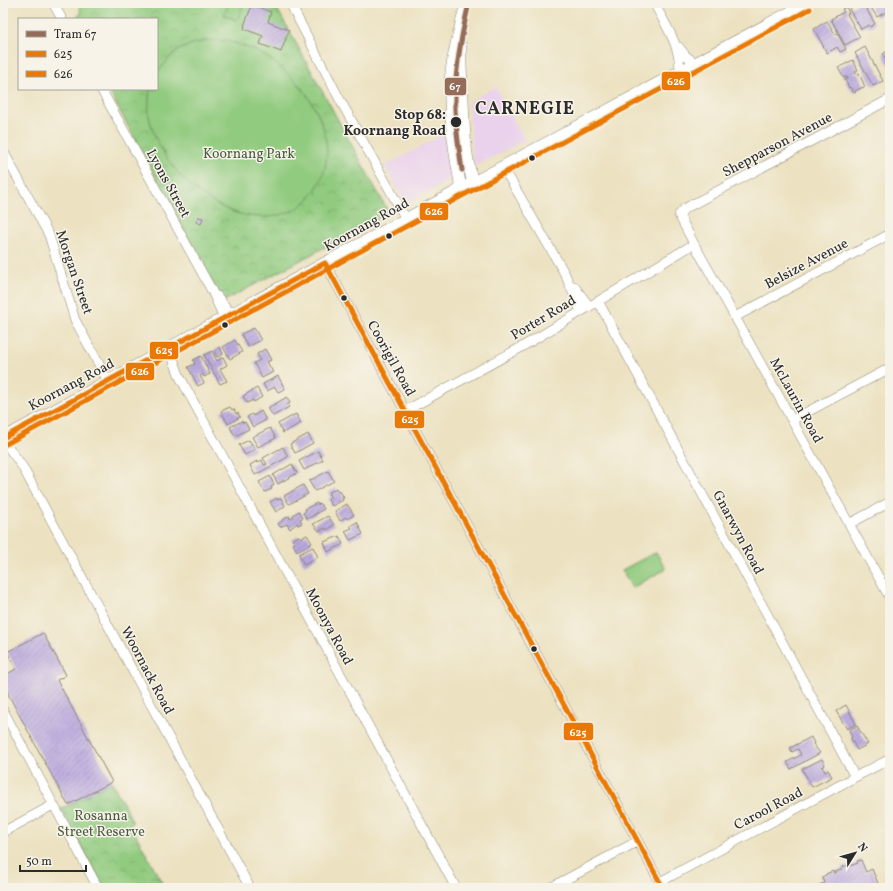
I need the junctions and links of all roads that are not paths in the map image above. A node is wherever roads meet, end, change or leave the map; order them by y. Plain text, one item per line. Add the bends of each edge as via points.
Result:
1 (54, 3) edge
2 (290, 3) edge
3 (466, 3) edge
4 (654, 3) edge
5 (807, 3) edge
6 (62, 18) edge
7 (463, 19) junction
8 (675, 43) junction
9 (695, 63) junction
10 (680, 71) junction
11 (102, 90) edge
12 (890, 99) edge
13 (3, 151) edge
14 (503, 167) junction
15 (473, 183) junction
16 (462, 189) junction
17 (679, 215) joint
18 (406, 219) junction
19 (890, 234) edge
20 (694, 244) junction
21 (325, 263) junction
22 (565, 274) junction
23 (598, 301) junction
24 (589, 306) junction
25 (581, 311) junction
26 (227, 316) junction
27 (735, 317) junction
28 (165, 350) junction
29 (890, 368) edge
30 (108, 381) junction
31 (405, 411) junction
32 (792, 420) junction
33 (5, 437) edge
34 (890, 502) edge
35 (849, 524) junction
36 (890, 598) edge
37 (3, 710) edge
38 (890, 759) edge
39 (855, 777) junction
40 (53, 805) junction
41 (3, 832) edge
42 (638, 841) junction
43 (661, 885) edge
44 (98, 888) edge
45 (250, 888) edge
46 (456, 888) edge
47 (550, 888) edge

1 - 6 street
2 - 18 street
3 - 7 street
4 - 8 street
5 - 9 street, Koornang Road
7 - 15 street via 461,62 464,129
7 - 16 street via 452,61 450,85 453,140
8 - 9 street
8 - 10 street via 680,58
9 - 10 street, Koornang Road
10 - 14 street, Koornang Road
11 - 26 street, Lyons Street
12 - 17 street, Shepparson Avenue via 684,209
13 - 30 street, Morgan Street via 49,235 75,320
14 - 15 street, Koornang Road
14 - 22 street
15 - 16 street, Koornang Road
16 - 18 street, Koornang Road
17 - 20 street, McLaurin Road
18 - 21 street, Koornang Road
19 - 27 street, Belsize Avenue
20 - 23 street, Porter Road
20 - 27 street, McLaurin Road
21 - 26 street, Koornang Road
21 - 31 street, Coorigil Road
22 - 24 street
22 - 25 street
23 - 24 street, Porter Road
23 - 39 street, Gnarwyn Road
24 - 25 street, Porter Road
25 - 31 street, Porter Road via 520,348
26 - 28 street, Koornang Road
27 - 32 street, McLaurin Road
28 - 30 street, Koornang Road
28 - 46 street, Moonya Road
29 - 32 street
30 - 33 street, Koornang Road
31 - 42 street, Coorigil Road
32 - 35 street, McLaurin Road
33 - 45 street, Woornack Road via 18,455
34 - 35 street
35 - 36 street, McLaurin Road
37 - 40 street
38 - 39 street, Carool Road
39 - 43 street, Carool Road
40 - 41 street
40 - 44 street
42 - 43 street, Coorigil Road
42 - 47 street

